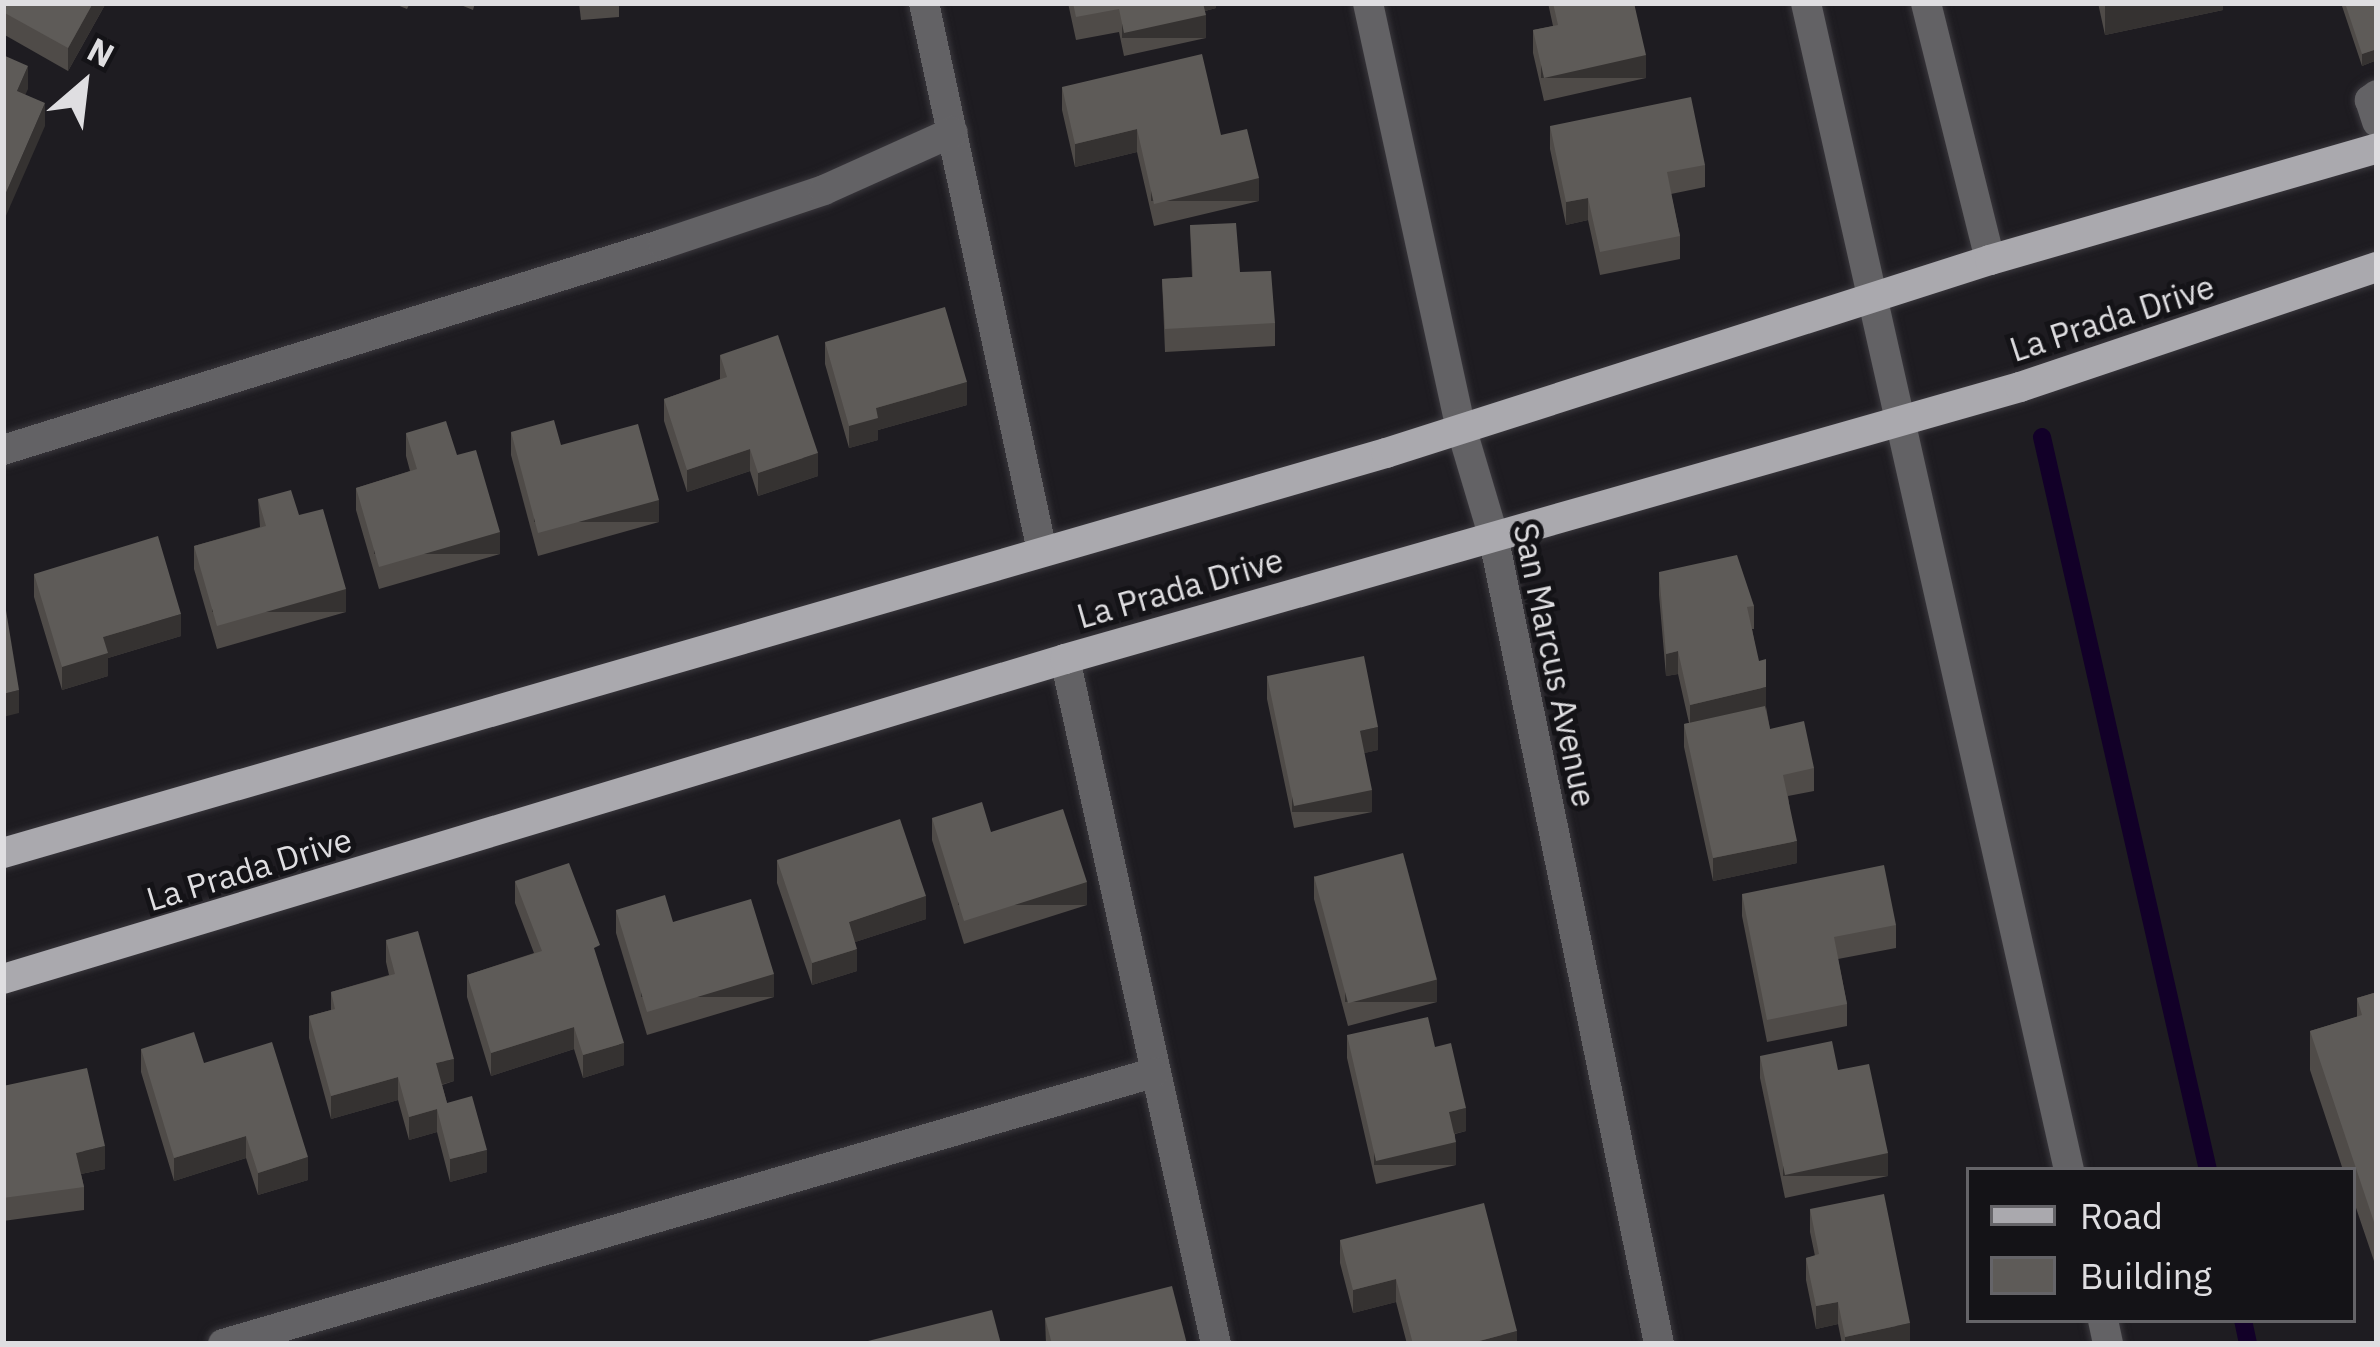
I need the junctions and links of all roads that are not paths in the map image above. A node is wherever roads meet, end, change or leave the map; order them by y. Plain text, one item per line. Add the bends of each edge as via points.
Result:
1 (924, 3) edge
2 (1368, 3) edge
3 (1806, 3) edge
4 (1926, 3) edge
5 (2377, 95) edge
6 (2377, 122) edge
7 (952, 132) junction
8 (2377, 148) edge
9 (1990, 260) junction
10 (2377, 267) edge
11 (1871, 297) junction
12 (1898, 421) junction
13 (1460, 424) junction
14 (3, 450) edge
15 (1492, 535) junction
16 (1042, 551) junction
17 (1065, 659) junction
18 (3, 853) edge
19 (3, 979) edge
20 (1153, 1073) junction
21 (2068, 1167) edge
22 (224, 1344) edge
23 (1216, 1344) edge
24 (1659, 1344) edge

1 - 7 street
2 - 13 street, San Marcus Avenue
3 - 11 street
4 - 9 street
5 - 6 street via 2370,100
7 - 14 street via 824,190 683,238
7 - 16 street
8 - 9 main road
9 - 11 main road
10 - 12 main road, La Prada Drive
11 - 12 street
11 - 13 main road
12 - 15 main road, La Prada Drive
12 - 21 street
13 - 15 street, San Marcus Avenue
13 - 16 main road
15 - 17 main road, La Prada Drive
15 - 24 street, San Marcus Avenue
16 - 18 main road
17 - 19 main road, La Prada Drive
17 - 20 street
20 - 22 street
20 - 23 street

